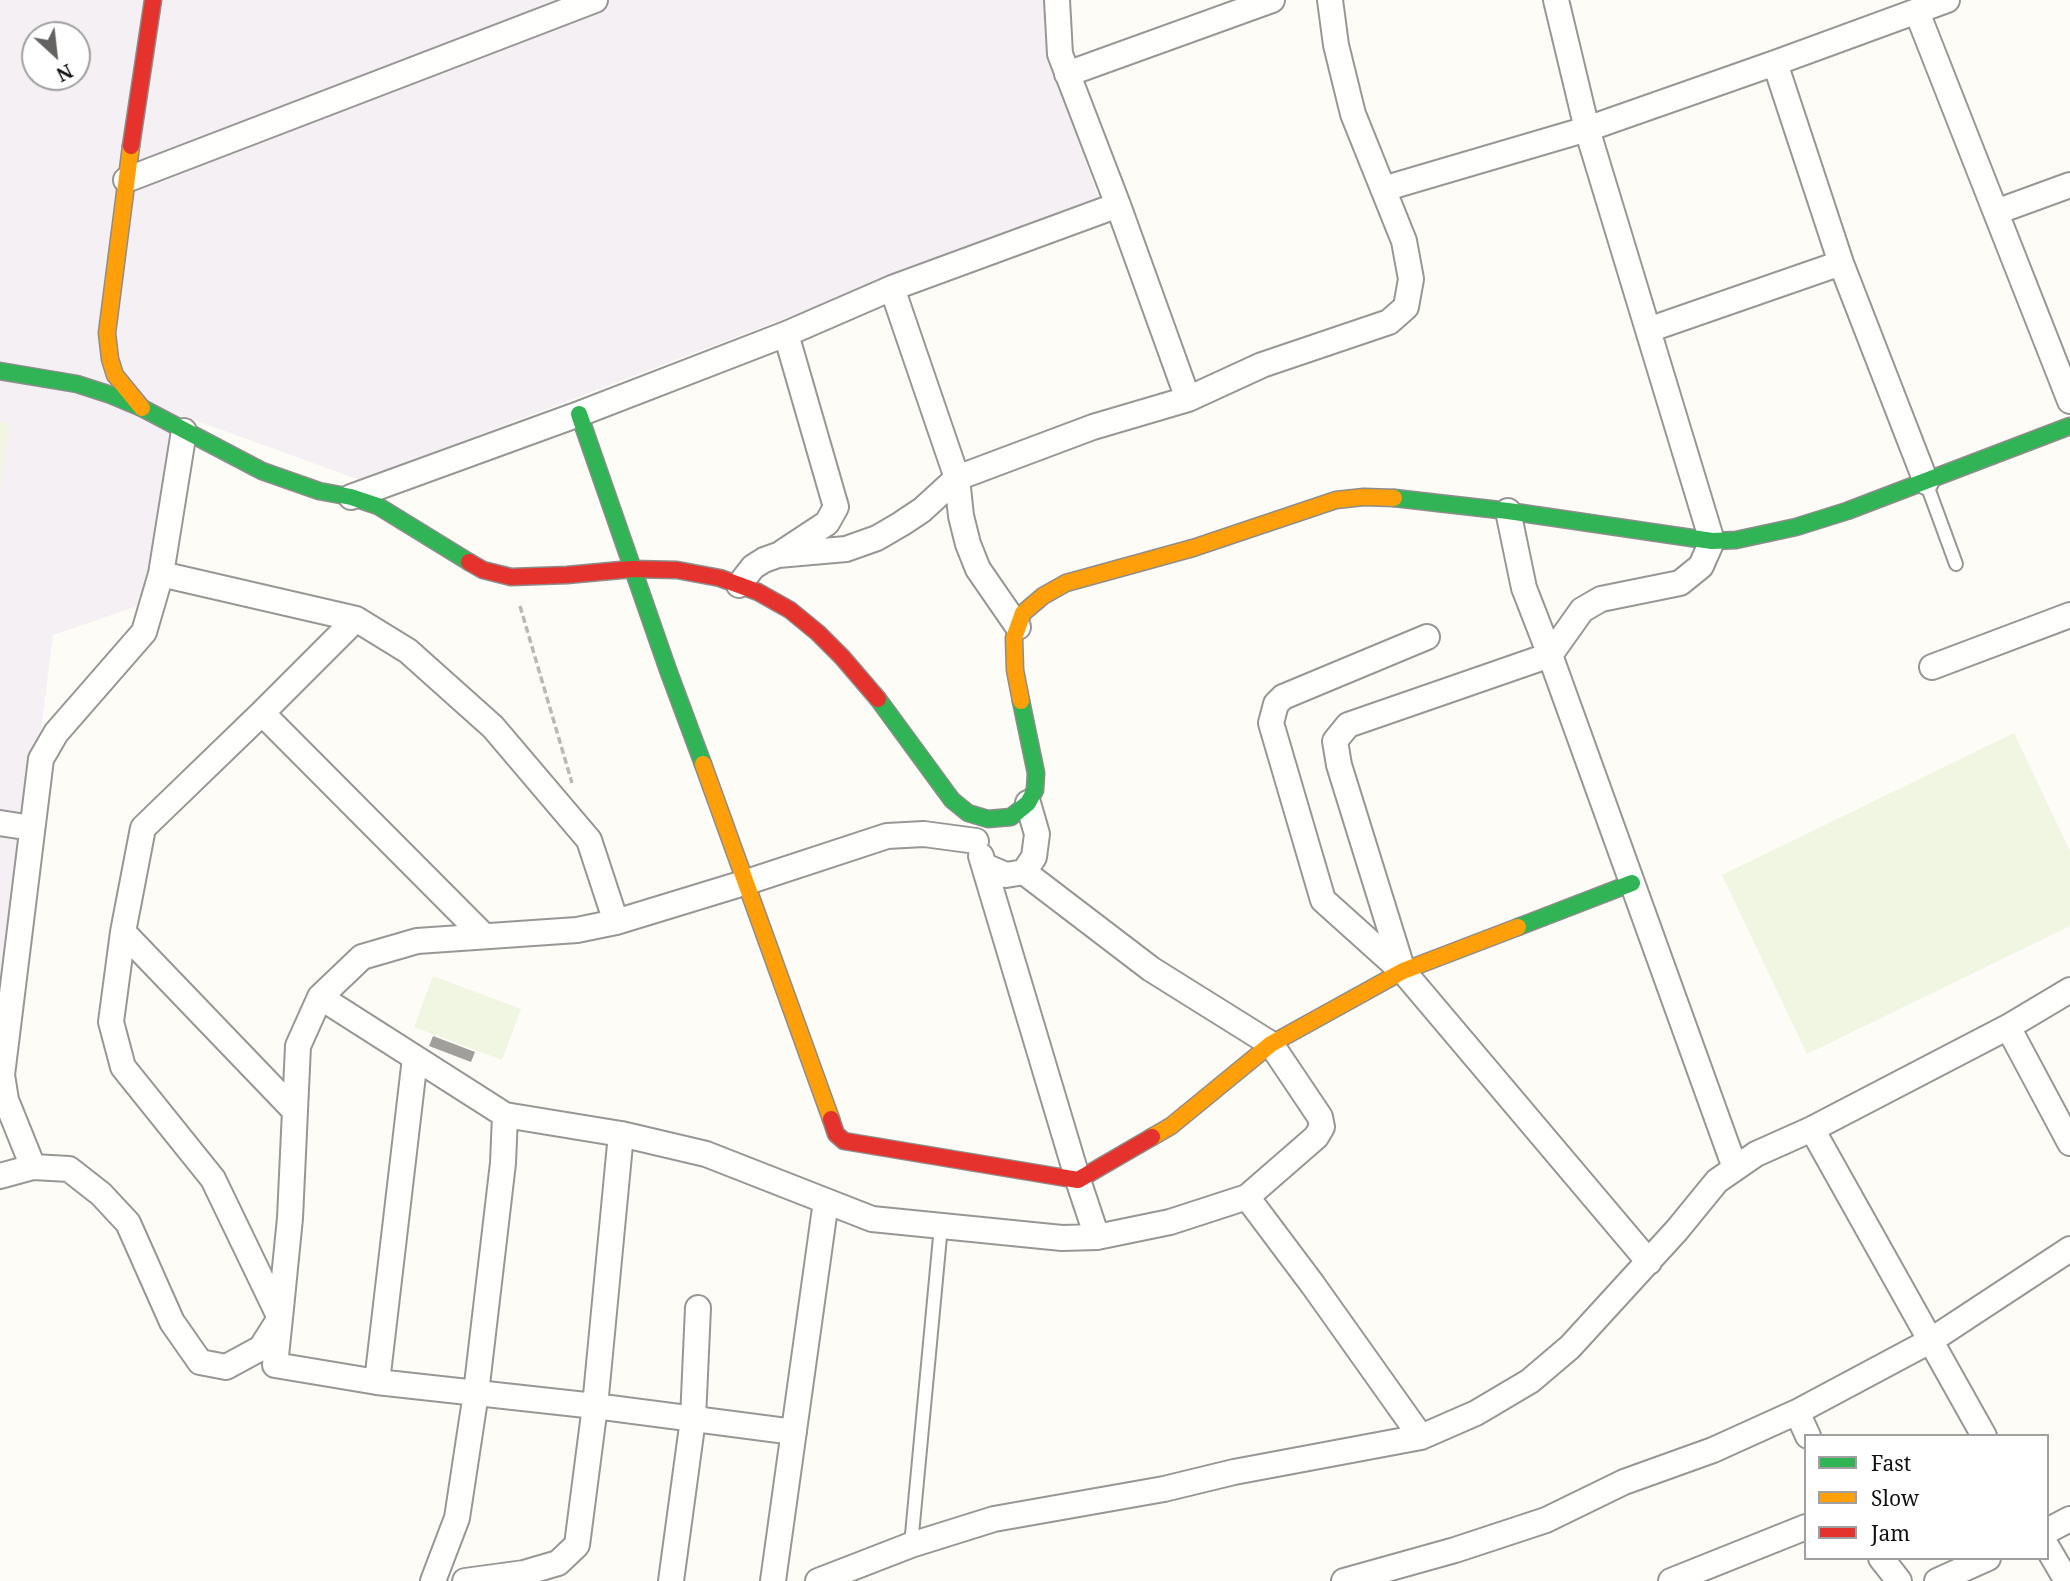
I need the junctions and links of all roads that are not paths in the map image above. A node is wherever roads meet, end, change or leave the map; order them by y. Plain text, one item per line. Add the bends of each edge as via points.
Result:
1 (153, 0) edge
2 (594, 0) edge
3 (1056, 0) edge
4 (1272, 0) edge
5 (1330, 0) edge
6 (1556, 0) edge
7 (1947, 0) edge
8 (1917, 12) junction
9 (1775, 63) junction
10 (1067, 74) junction
11 (1587, 129) junction
12 (127, 180) junction
13 (2070, 185) edge
14 (1382, 189) junction
15 (1118, 205) junction
16 (1996, 212) junction
17 (1841, 263) junction
18 (892, 288) junction
19 (1648, 330) junction
20 (107, 332) junction
21 (786, 334) junction
22 (0, 371) edge
23 (50, 378) junction
24 (1188, 399) junction
25 (2070, 401) edge
26 (142, 408) junction
27 (579, 414) junction
28 (2070, 426) edge
29 (184, 431) junction
30 (957, 478) junction
31 (1926, 482) junction
32 (351, 496) junction
33 (1508, 511) junction
34 (1712, 541) junction
35 (778, 555) junction
36 (1956, 564) dead end
37 (632, 569) junction
38 (161, 574) junction
39 (739, 584) junction
40 (2070, 615) edge
41 (356, 619) junction
42 (1018, 627) junction
43 (1427, 637) dead end
44 (1550, 655) junction
45 (1933, 667) dead end
46 (262, 713) junction
47 (1020, 810) junction
48 (968, 813) junction
49 (0, 823) edge
50 (32, 828) junction
51 (976, 841) junction
52 (985, 866) junction
53 (1024, 872) junction
54 (747, 882) junction
55 (1632, 883) junction
56 (616, 922) junction
57 (123, 932) junction
58 (484, 936) junction
59 (1403, 971) junction
60 (2070, 990) edge
61 (320, 997) junction
62 (2008, 1027) junction
63 (1271, 1044) junction
64 (415, 1058) junction
65 (293, 1109) junction
66 (505, 1115) junction
67 (1812, 1129) junction
68 (621, 1134) junction
69 (2070, 1143) edge
70 (33, 1167) junction
71 (1735, 1168) junction
72 (0, 1176) edge
73 (1077, 1180) junction
74 (1247, 1197) junction
75 (826, 1201) junction
76 (941, 1226) junction
77 (1097, 1237) junction
78 (2068, 1256) edge
79 (1649, 1262) junction
80 (698, 1308) dead end
81 (280, 1318) junction
82 (1930, 1341) junction
83 (377, 1382) junction
84 (476, 1393) junction
85 (595, 1406) junction
86 (1797, 1412) junction
87 (693, 1419) junction
88 (794, 1432) junction
89 (1807, 1434) edge
90 (1983, 1434) edge
91 (1421, 1437) junction
92 (2070, 1519) edge
93 (1804, 1528) edge
94 (2049, 1530) edge
95 (911, 1545) junction
96 (2049, 1550) edge
97 (1883, 1560) edge
98 (1984, 1560) edge
99 (828, 1579) edge
100 (433, 1581) edge
101 (465, 1581) edge
102 (671, 1581) edge
103 (773, 1581) edge
104 (1344, 1581) edge
105 (1671, 1581) edge
106 (1899, 1581) edge
107 (1937, 1581) edge
108 (2067, 1581) edge

1 - 12 main road
2 - 12 street
3 - 10 street via 1060,54
4 - 10 street
5 - 14 street via 1353,114
6 - 11 street
7 - 8 street
8 - 9 street
8 - 16 street
9 - 11 street
9 - 17 street
10 - 15 street
11 - 14 street
11 - 19 street
12 - 20 main road
13 - 16 street
14 - 24 street via 1404,241 1410,279 1406,307 1389,322 1262,365
15 - 18 street
15 - 24 street
16 - 25 street
17 - 19 street
17 - 31 street
18 - 21 street
18 - 30 street
19 - 34 street
20 - 23 main road via 87,363
20 - 26 main road via 116,374
21 - 27 street
21 - 35 street via 836,507 827,523
22 - 23 main road
23 - 26 main road
24 - 30 street via 1093,427
26 - 29 main road
27 - 32 street
27 - 37 main road
28 - 31 main road
29 - 32 main road via 282,479
29 - 38 street
30 - 35 street via 922,510 877,538 846,549
30 - 42 street via 961,516 978,569
31 - 34 main road via 1796,527
31 - 36 lane
32 - 37 main road via 379,506 483,570 511,577
33 - 34 main road
33 - 42 main road via 1388,497 1336,500 1193,548 1066,583 1023,613
33 - 44 street via 1524,588
34 - 44 street via 1701,566 1680,583 1601,599 1582,610
35 - 39 street via 752,567
37 - 39 main road via 677,570
37 - 54 main road
38 - 41 street
38 - 50 street via 144,632 56,733 41,759
39 - 48 main road via 790,610 842,657 888,711 952,800
40 - 45 street
41 - 46 street
41 - 56 street via 408,651 493,727 589,840
42 - 47 main road via 1015,670 1036,773 1035,790
43 - 59 street via 1283,697 1271,723 1323,900
44 - 55 street
44 - 59 street via 1348,725 1335,740
46 - 57 street via 143,828
46 - 58 street
47 - 48 main road via 988,819
47 - 53 street via 1037,834 1034,858
48 - 51 street
49 - 50 street
50 - 70 street via 2,1075 6,1100
51 - 52 street
51 - 54 street via 924,834 887,836
52 - 53 street via 1006,875
52 - 73 street
53 - 63 street via 1151,969
54 - 56 street
54 - 73 main road via 836,1134 845,1141
55 - 59 main road
55 - 71 street
56 - 58 street via 577,930
57 - 65 street
57 - 81 street via 111,1022 123,1066 213,1179
58 - 61 street via 417,941 362,957
59 - 63 main road
59 - 79 street
60 - 62 street
61 - 64 street
61 - 65 street via 298,1046
62 - 67 street
62 - 69 street
63 - 73 main road via 1171,1126
63 - 74 street via 1320,1117 1322,1127
64 - 66 street
64 - 83 street
65 - 81 street via 290,1218
66 - 68 street
66 - 84 street
67 - 71 street
67 - 82 street
68 - 75 street via 706,1154
68 - 85 street
70 - 72 street
70 - 81 street via 69,1169 128,1223 172,1322 200,1362 226,1367 261,1348
71 - 79 street via 1717,1181
73 - 77 street
74 - 77 street via 1170,1222
74 - 91 street
75 - 76 street via 872,1219
75 - 88 street
76 - 77 street
76 - 95 lane
78 - 82 street
79 - 91 street via 1570,1347 1530,1381 1476,1413
80 - 87 street
81 - 83 street via 275,1365
82 - 86 street
82 - 90 street
83 - 84 street
84 - 85 street
84 - 100 street via 457,1518
85 - 87 street
85 - 101 street via 577,1545 558,1563
86 - 89 street
86 - 104 street via 1713,1450 1623,1482 1546,1520
87 - 88 street
87 - 102 street
88 - 103 street
91 - 95 street via 994,1519
92 - 94 street
93 - 105 street
95 - 99 street
96 - 108 street
97 - 106 street
98 - 107 street

